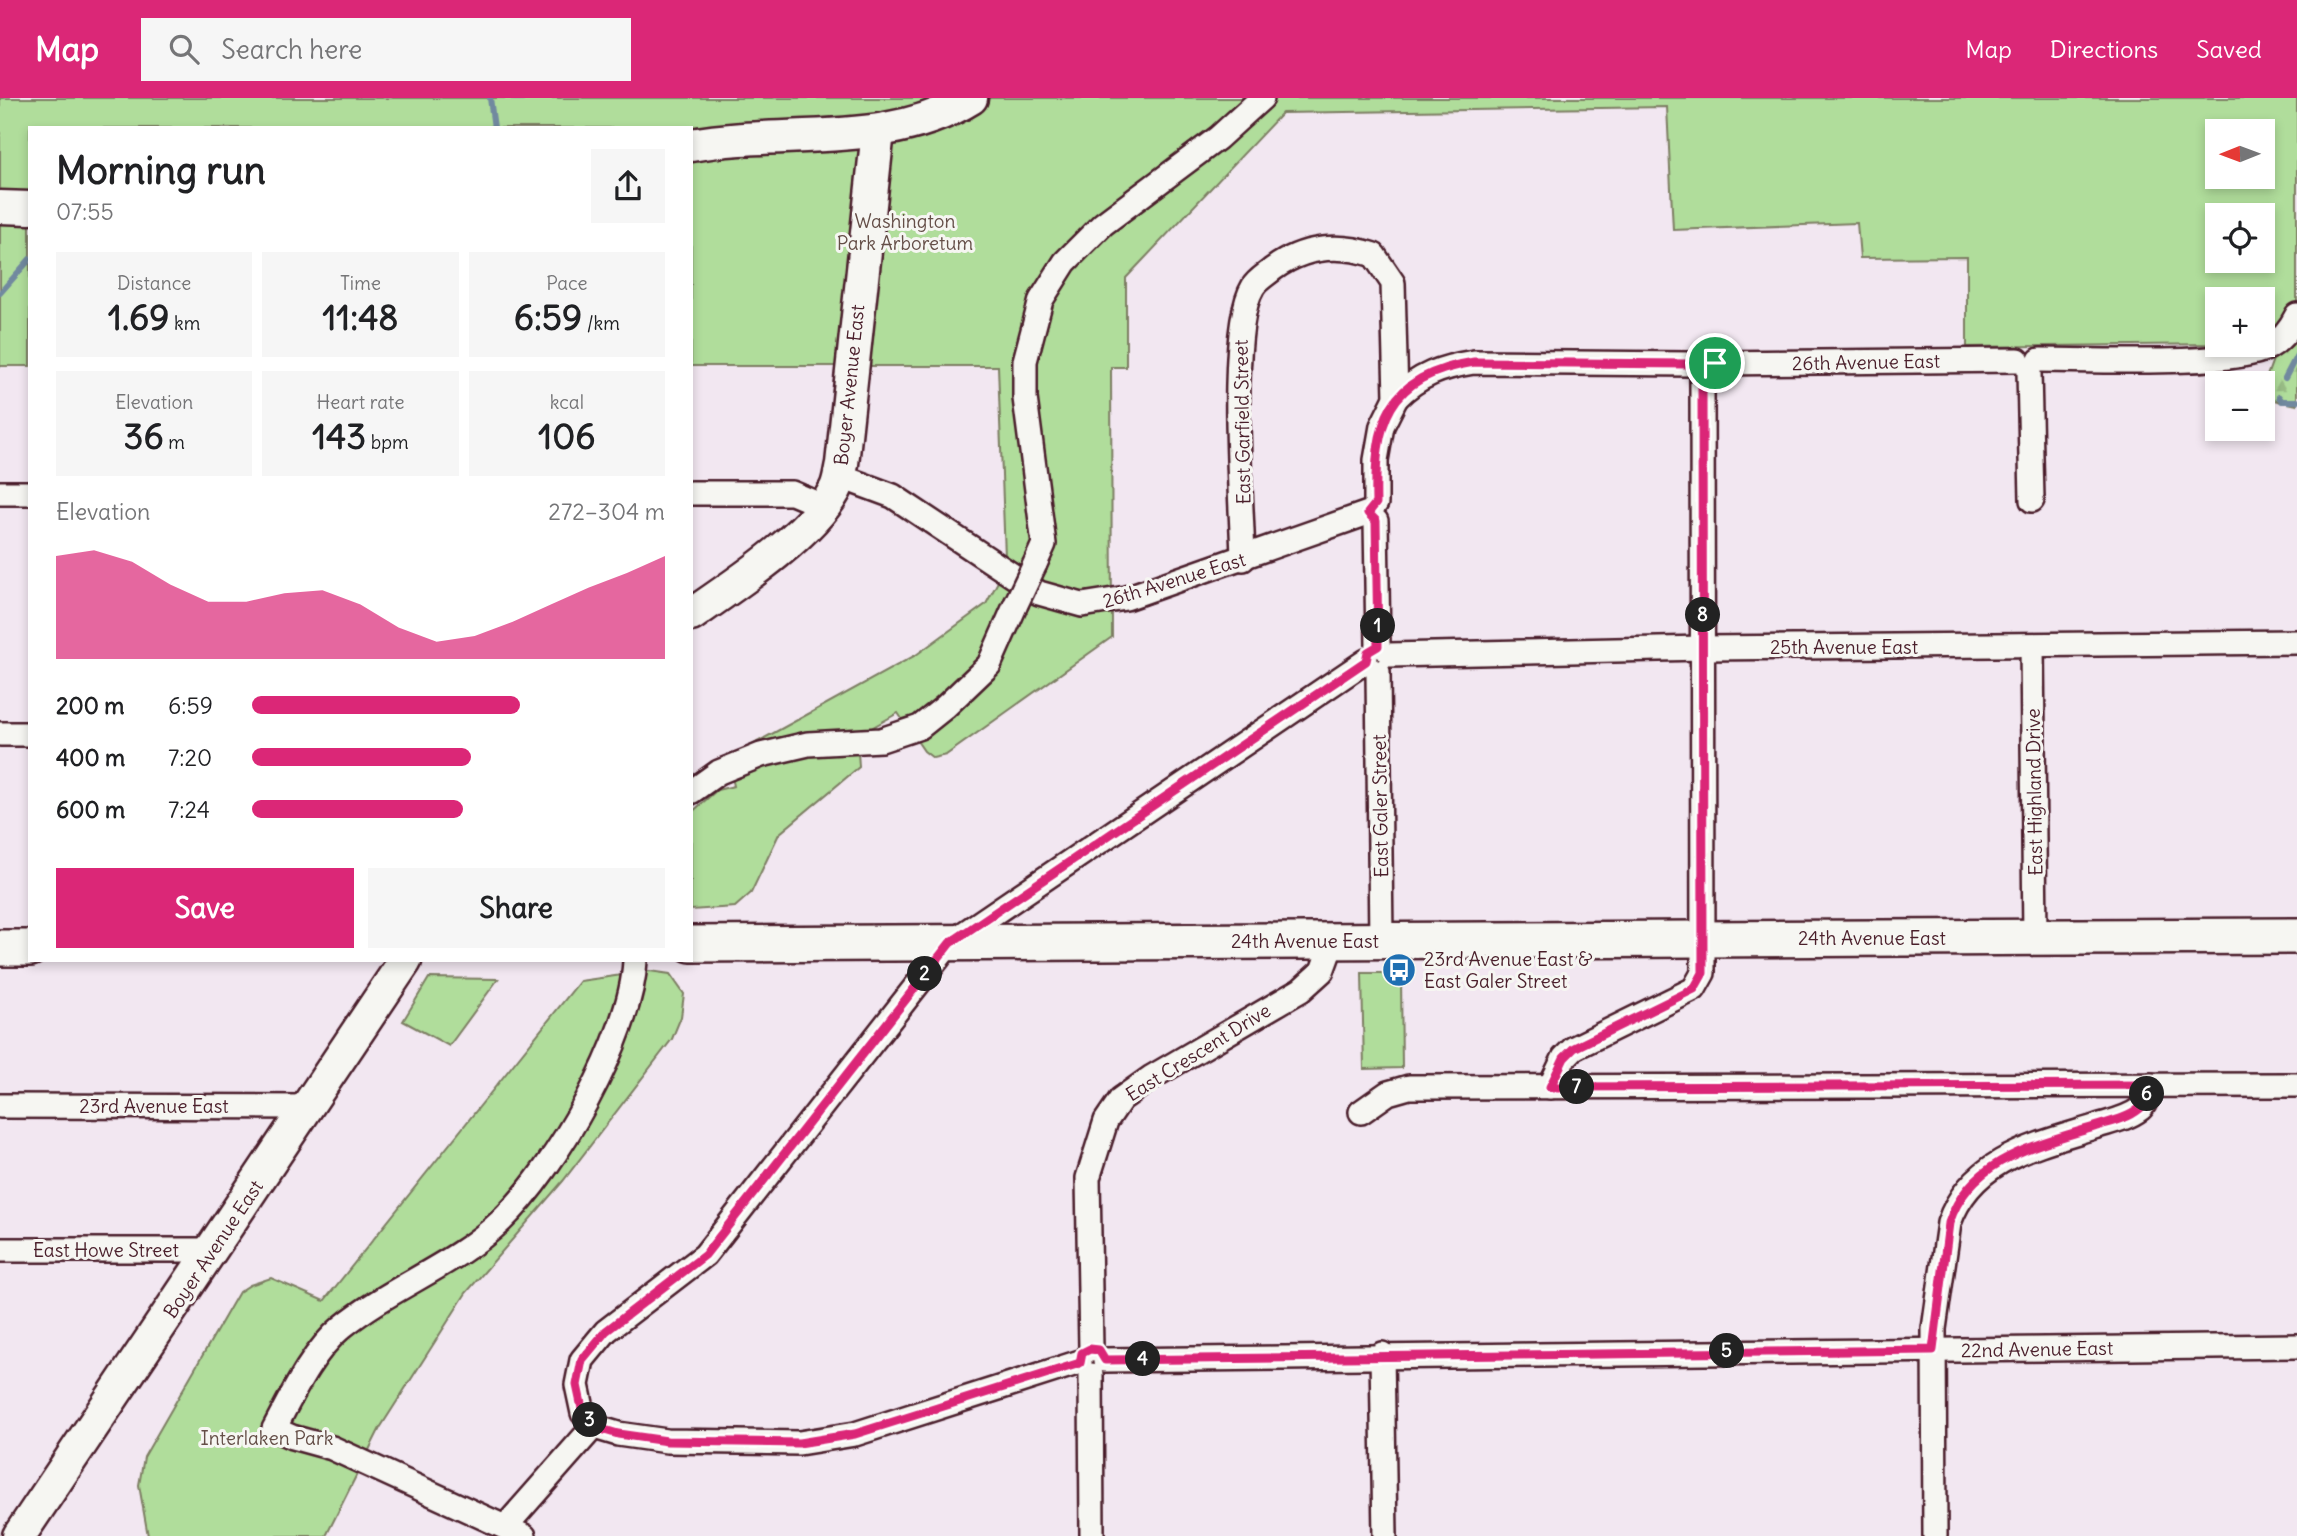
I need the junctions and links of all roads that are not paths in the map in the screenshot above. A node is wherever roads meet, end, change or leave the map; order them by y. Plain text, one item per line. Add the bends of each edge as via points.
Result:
1 (971, 98) edge
2 (1262, 98) edge
3 (878, 131) junction
4 (693, 145) edge
5 (0, 207) edge
6 (28, 208) edge
7 (1253, 287) joint
8 (2297, 315) edge
9 (2029, 364) junction
10 (1703, 368) junction
11 (1396, 398) junction
12 (839, 476) junction
13 (0, 493) edge
14 (28, 493) edge
15 (693, 493) edge
16 (2032, 500) dead end
17 (823, 506) junction
18 (1373, 512) junction
19 (1243, 559) junction
20 (693, 614) edge
21 (2297, 642) edge
22 (2032, 646) junction
23 (1703, 648) junction
24 (1378, 659) junction
25 (0, 734) edge
26 (28, 734) edge
27 (693, 791) edge
28 (2297, 936) edge
29 (2035, 937) junction
30 (1704, 939) junction
31 (1334, 941) junction
32 (1381, 941) junction
33 (950, 943) junction
34 (693, 944) edge
35 (0, 948) edge
36 (28, 948) edge
37 (404, 962) edge
38 (635, 962) edge
39 (2297, 1084) edge
40 (2151, 1085) junction
41 (1550, 1087) junction
42 (0, 1106) edge
43 (308, 1107) junction
44 (1362, 1112) dead end
45 (212, 1250) junction
46 (0, 1251) edge
47 (2297, 1346) edge
48 (1933, 1350) junction
49 (1382, 1354) junction
50 (1092, 1361) junction
51 (595, 1425) junction
52 (514, 1532) edge
53 (19, 1536) edge
54 (1092, 1536) edge
55 (1385, 1536) edge
56 (1935, 1536) edge

1 - 3 street via 926,121
2 - 27 street, bridge via 1218,138 1103,224 1065,262 1041,300 1025,360 1025,398 1044,544 993,660 920,727 881,740 808,744 761,755 719,772
3 - 4 street
3 - 12 street, Boyer Avenue East
5 - 6 street
7 - 11 street, East Galer Street via 1302,251 1337,247 1374,255 1393,283
7 - 19 street, East Garfield Street via 1245,307 1239,356
8 - 9 street, 26th Avenue East via 2270,346 2233,358
9 - 10 street, 26th Avenue East
9 - 16 street
10 - 11 street, 26th Avenue East via 1474,362 1428,373
10 - 23 street
11 - 18 street, East Galer Street via 1382,426
12 - 17 street, Boyer Avenue East
12 - 19 street, 26th Avenue East via 893,496 1039,593 1067,603 1112,603
13 - 14 street
15 - 17 street via 792,493
17 - 20 street, Boyer Avenue East via 746,577
18 - 19 street, 26th Avenue East
18 - 24 street, East Galer Street
21 - 22 street, 25th Avenue East
22 - 23 street, 25th Avenue East
22 - 29 street, East Highland Drive
23 - 24 street, 25th Avenue East
23 - 30 street
24 - 32 street, East Galer Street
24 - 33 street
25 - 26 street
28 - 29 main road, 24th Avenue East
29 - 30 main road, 24th Avenue East
30 - 32 main road, 24th Avenue East
30 - 41 street via 1703,973 1694,989 1574,1048
31 - 32 main road, 24th Avenue East
31 - 33 main road, 24th Avenue East
31 - 50 street, East Crescent Drive via 1322,971 1301,990 1152,1077 1121,1099 1106,1121 1088,1178
33 - 34 main road, 24th Avenue East
33 - 51 street via 705,1255 606,1331 582,1360 577,1385 583,1413
35 - 36 main road
37 - 43 street, Boyer Avenue East
38 - 52 street via 626,1013 608,1059 555,1150 516,1204 453,1257 410,1280 341,1328 318,1355 274,1429 332,1448
39 - 40 street
40 - 41 street
40 - 48 street via 2142,1108 2127,1117 1997,1161 1976,1178 1949,1223
41 - 44 street via 1409,1087 1388,1093
42 - 43 street, 23rd Avenue East
43 - 45 street, Boyer Avenue East
45 - 46 street, East Howe Street
45 - 53 street, Boyer Avenue East
47 - 48 street, 22nd Avenue East
48 - 49 street, 22nd Avenue East
48 - 56 street
49 - 50 street, 22nd Avenue East
49 - 55 street
50 - 51 street, 22nd Avenue East via 855,1434 799,1443 667,1441 618,1434
50 - 54 street, East Crescent Drive
51 - 52 street

